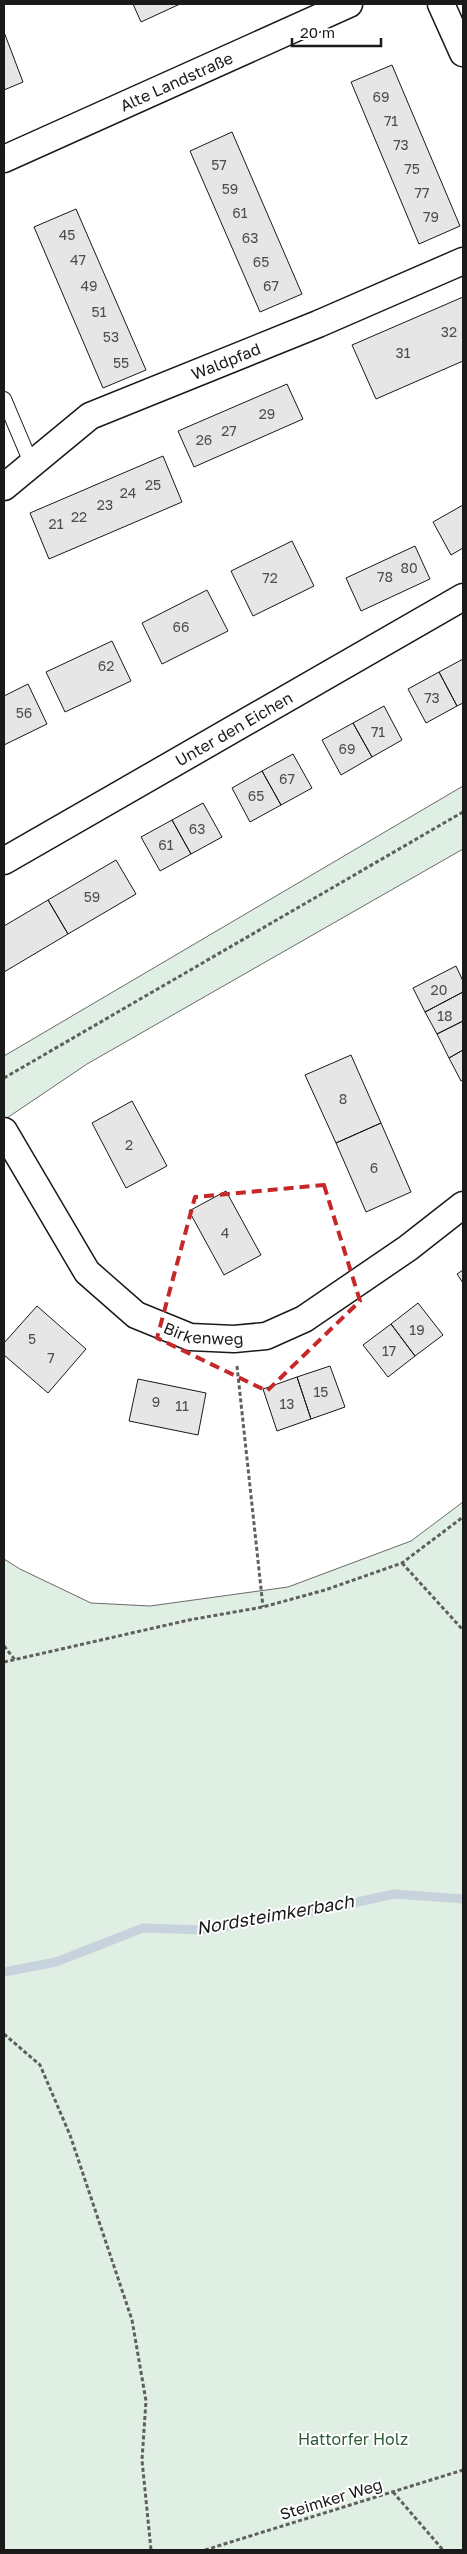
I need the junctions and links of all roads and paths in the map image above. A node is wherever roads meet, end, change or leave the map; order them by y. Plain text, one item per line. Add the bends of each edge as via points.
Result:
1 (350, 4) edge
2 (441, 4) edge
3 (463, 53) edge
4 (4, 159) edge
5 (463, 261) edge
6 (4, 398) edge
7 (32, 465) junction
8 (4, 487) edge
9 (463, 597) edge
10 (463, 812) edge
11 (4, 861) edge
12 (4, 1078) edge
13 (4, 1131) edge
14 (463, 1205) edge
15 (234, 1339) junction
16 (463, 1517) edge
17 (402, 1563) junction
18 (263, 1607) junction
19 (463, 1630) edge
20 (4, 1646) edge
21 (15, 1660) junction
22 (4, 1662) edge
23 (4, 2034) edge
24 (463, 2470) edge
25 (393, 2492) junction
26 (151, 2550) edge
27 (205, 2550) edge
28 (443, 2550) edge

1 - 4 street, Alte Landstraße
2 - 3 street
5 - 7 street, Waldpfad via 318,324 90,416
6 - 7 lane
7 - 8 street, Waldpfad
9 - 11 street, Unter den Eichen
10 - 12 path
13 - 15 street, Birkenweg via 87,1272 136,1315 190,1337
14 - 15 street, Birkenweg via 408,1248 304,1319 266,1336
15 - 18 path
16 - 17 path
17 - 18 path via 325,1590
17 - 19 path
18 - 21 path via 189,1620
20 - 21 path
21 - 22 path
23 - 26 path via 40,2065 70,2135 132,2320 146,2400 142,2460
24 - 25 path, Steimker Weg
25 - 27 path, Steimker Weg
25 - 28 path

